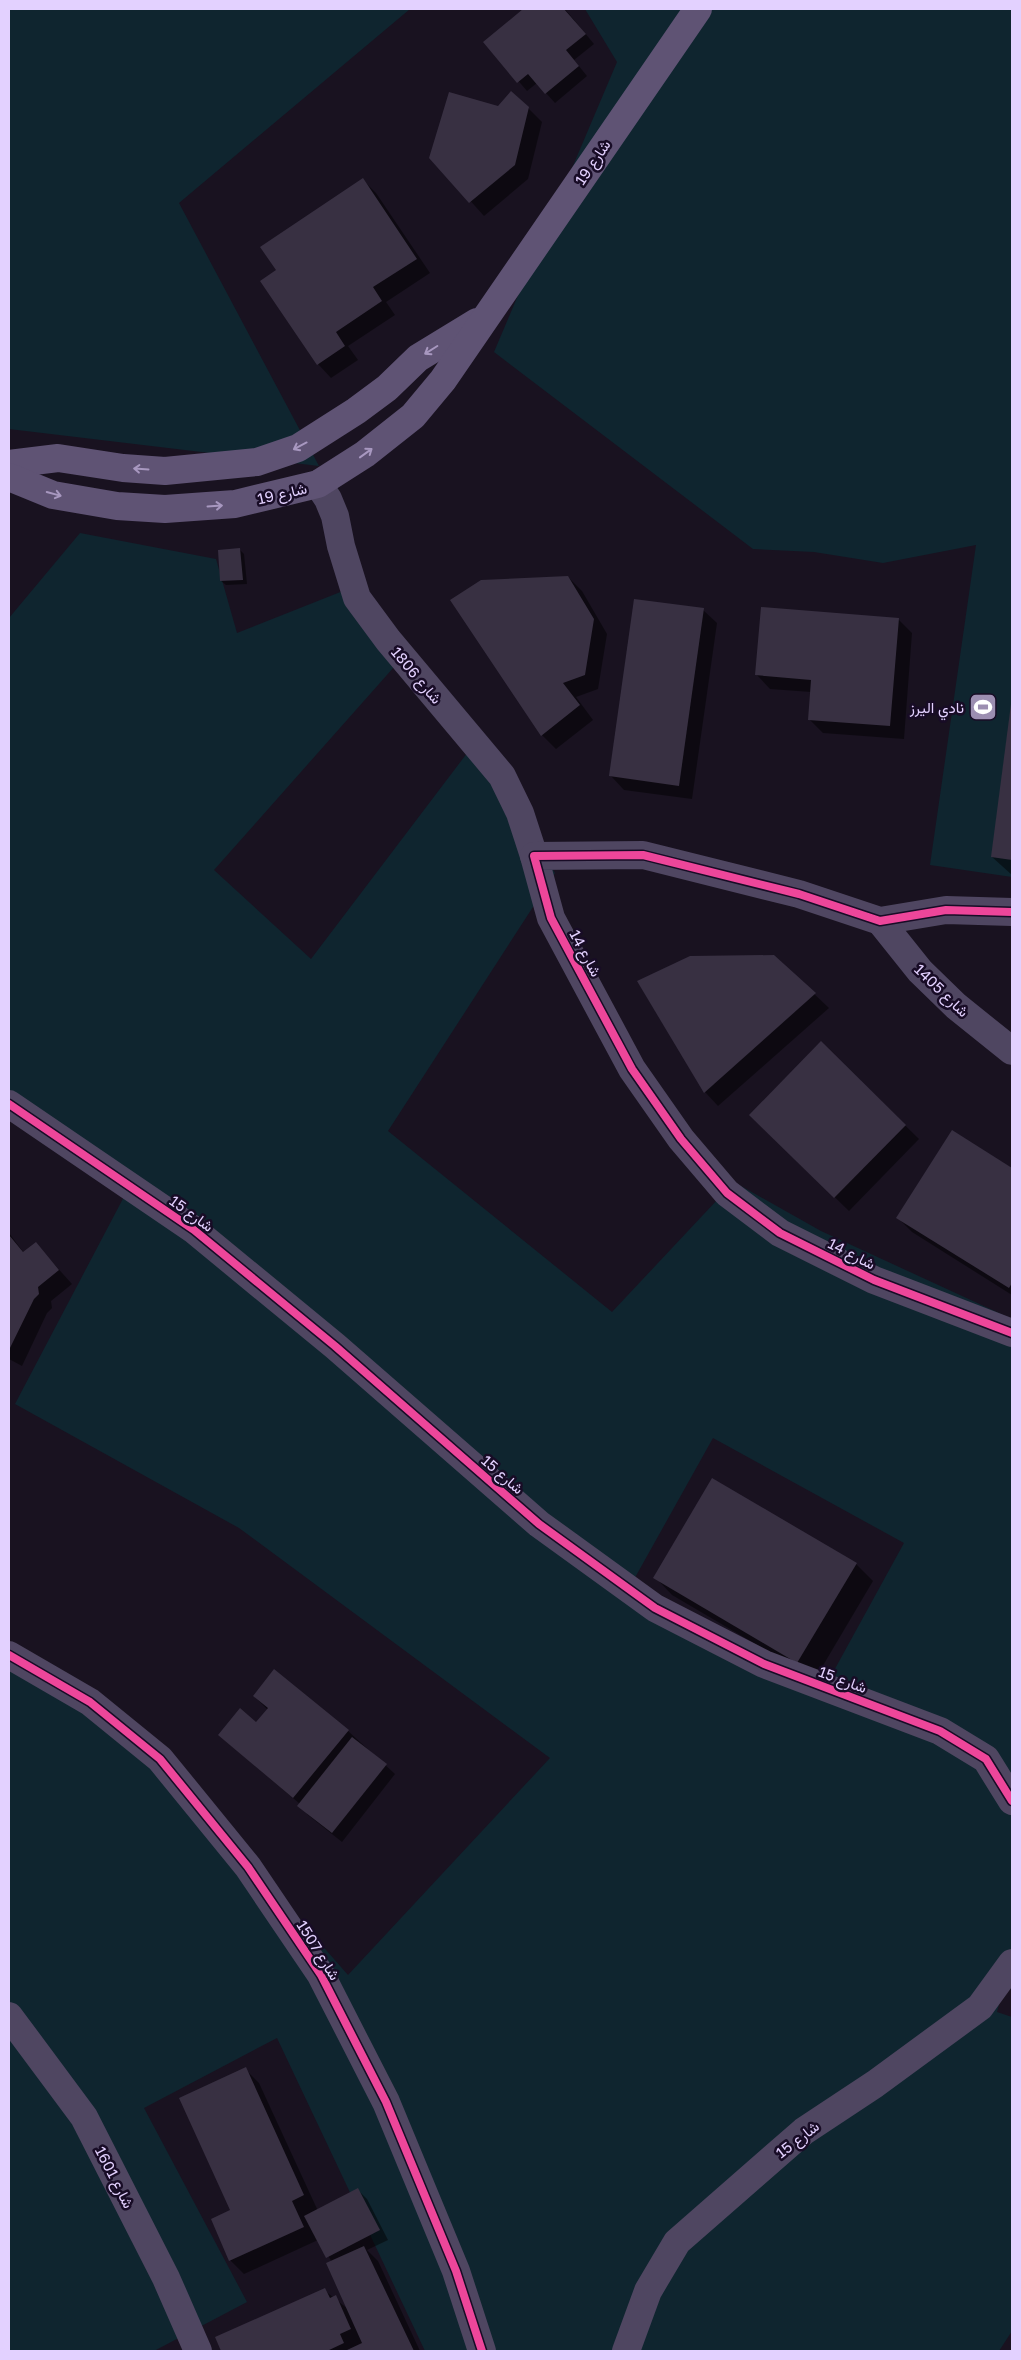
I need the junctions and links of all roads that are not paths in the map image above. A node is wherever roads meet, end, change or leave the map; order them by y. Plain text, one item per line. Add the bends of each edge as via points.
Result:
1 (698, 9) edge
2 (487, 316) junction
3 (9, 464) edge
4 (9, 477) edge
5 (318, 484) junction
6 (534, 856) junction
7 (1012, 912) edge
8 (880, 921) junction
9 (1012, 1050) edge
10 (12, 1109) edge
11 (1012, 1333) edge
12 (9, 1655) edge
13 (1012, 1801) edge
14 (1012, 1963) edge
15 (9, 2016) edge
16 (198, 2351) edge
17 (482, 2351) edge
18 (626, 2351) edge

1 - 2 main road, شارع 19
2 -> 3 main road, شارع 19 via 418,358 387,388 298,448 258,462 165,471 58,458
5 -> 2 main road, شارع 19 via 366,454 413,416 443,380
4 -> 5 main road, شارع 19 via 53,495 117,506 165,509 236,504
5 - 6 street, شارع 1806 via 335,516 357,598 502,776 520,812
6 - 8 street via 643,855 799,894
6 - 11 street, شارع 14 via 551,918 632,1069 681,1139 727,1193 780,1233 874,1280
7 - 8 street via 946,910
8 - 9 street, شارع 1405 via 920,971 956,1006
10 - 13 street, شارع 15 via 194,1230 335,1346 539,1524 655,1608 764,1664 940,1731 986,1759
12 - 17 street, شارع 1507 via 90,1702 160,1759 258,1882 321,1976 386,2102 456,2271
14 - 18 street, شارع 15 via 980,2007 804,2131 677,2242 648,2291
15 - 16 street, شارع 1601 via 84,2117 166,2278

